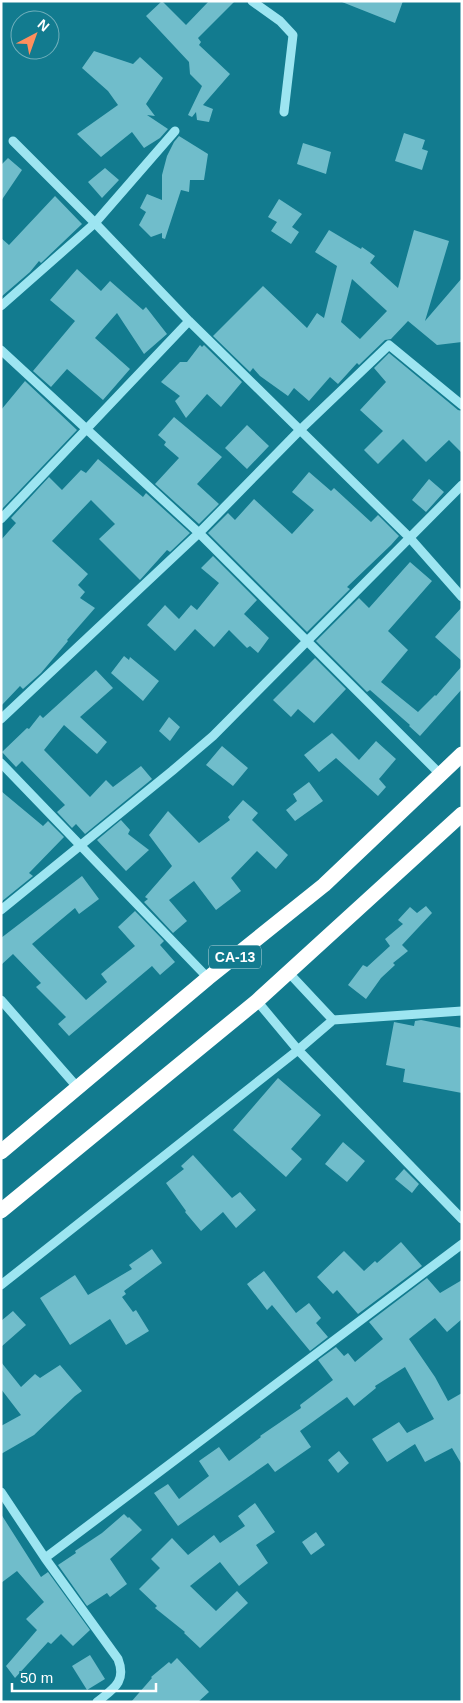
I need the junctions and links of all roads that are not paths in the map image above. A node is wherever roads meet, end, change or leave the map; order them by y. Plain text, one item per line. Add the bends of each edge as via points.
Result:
1 (252, 1) edge
2 (284, 112) dead end
3 (175, 131) dead end
4 (13, 141) dead end
5 (95, 223) junction
6 (1, 306) edge
7 (189, 321) junction
8 (1, 350) edge
9 (462, 405) edge
10 (86, 430) junction
11 (300, 430) junction
12 (462, 485) edge
13 (1, 519) edge
14 (199, 533) junction
15 (409, 537) junction
16 (462, 597) edge
17 (307, 641) junction
18 (1, 719) edge
19 (462, 754) edge
20 (1, 763) edge
21 (441, 775) junction
22 (462, 814) edge
23 (80, 846) junction
24 (1, 910) edge
25 (289, 973) junction
26 (208, 978) junction
27 (1, 1000) edge
28 (257, 1001) junction
29 (462, 1011) edge
30 (333, 1020) junction
31 (298, 1050) junction
32 (78, 1088) junction
33 (1, 1152) edge
34 (1, 1211) edge
35 (462, 1219) edge
36 (462, 1244) edge
37 (1, 1285) edge
38 (1, 1492) edge
39 (45, 1558) junction
40 (97, 1702) edge

1 - 2 street via 293,35
3 - 5 street
4 - 5 street
5 - 6 street
5 - 7 street
7 - 10 street
7 - 11 street
8 - 10 street
9 - 11 street via 389,345
10 - 13 street
10 - 14 street
11 - 14 street
11 - 15 street
12 - 15 street
14 - 17 street
14 - 18 street
15 - 16 street
15 - 17 street
17 - 21 street
17 - 23 street via 212,736
19 - 21 highway, CA-13
20 - 23 street
21 - 26 highway, CA-13 via 324,885
22 - 25 highway, CA-13
23 - 24 street
23 - 26 street
25 - 28 highway, CA-13
25 - 30 street
26 - 32 highway, CA-13
27 - 32 street
28 - 31 street
28 - 34 highway, CA-13
29 - 30 street
30 - 31 street
31 - 35 street
31 - 37 street
32 - 33 highway, CA-13
36 - 39 street
38 - 39 street
39 - 40 street via 120,1664 116,1685

